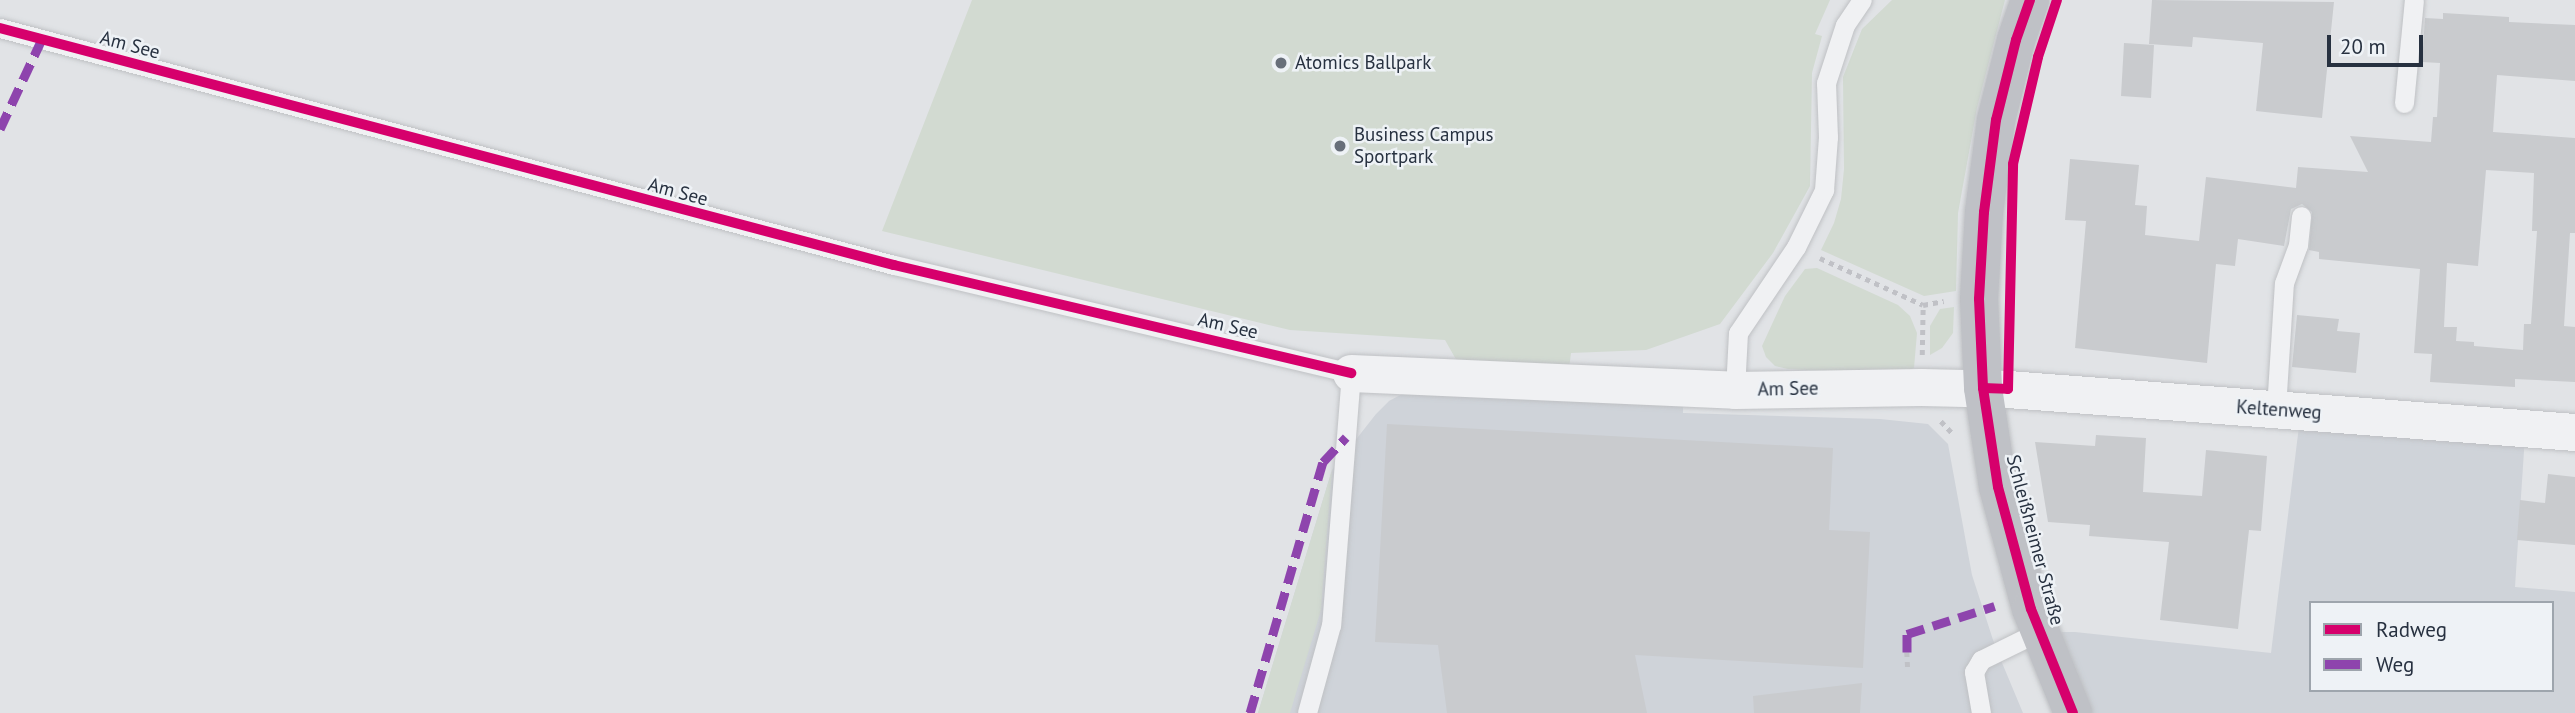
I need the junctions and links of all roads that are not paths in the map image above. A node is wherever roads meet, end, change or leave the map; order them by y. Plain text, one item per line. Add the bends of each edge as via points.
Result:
1 (1862, 0) edge
2 (2030, 0) edge
3 (2414, 0) edge
4 (0, 29) edge
5 (2404, 103) dead end
6 (2301, 216) dead end
7 (1351, 373) junction
8 (1983, 388) junction
9 (1735, 390) junction
10 (2276, 410) junction
11 (2575, 432) edge
12 (2040, 631) junction
13 (1307, 713) edge
14 (1981, 713) edge
15 (2073, 713) edge

1 - 9 lane via 1845,24 1826,83 1824,190 1796,247 1738,333
2 - 8 street, Schleißheimer Straße via 1996,120 1984,212 1979,299
3 - 5 lane
4 - 7 lane, Am See via 894,265
6 - 10 lane via 2298,245 2284,282
7 - 9 street, Am See
7 - 13 lane via 1331,625
8 - 9 street, Am See
8 - 10 street, Keltenweg
8 - 12 street, Schleißheimer Straße via 1998,487
10 - 11 street, Keltenweg
12 - 14 lane via 1981,660 1974,672
12 - 15 street, Schleißheimer Straße

